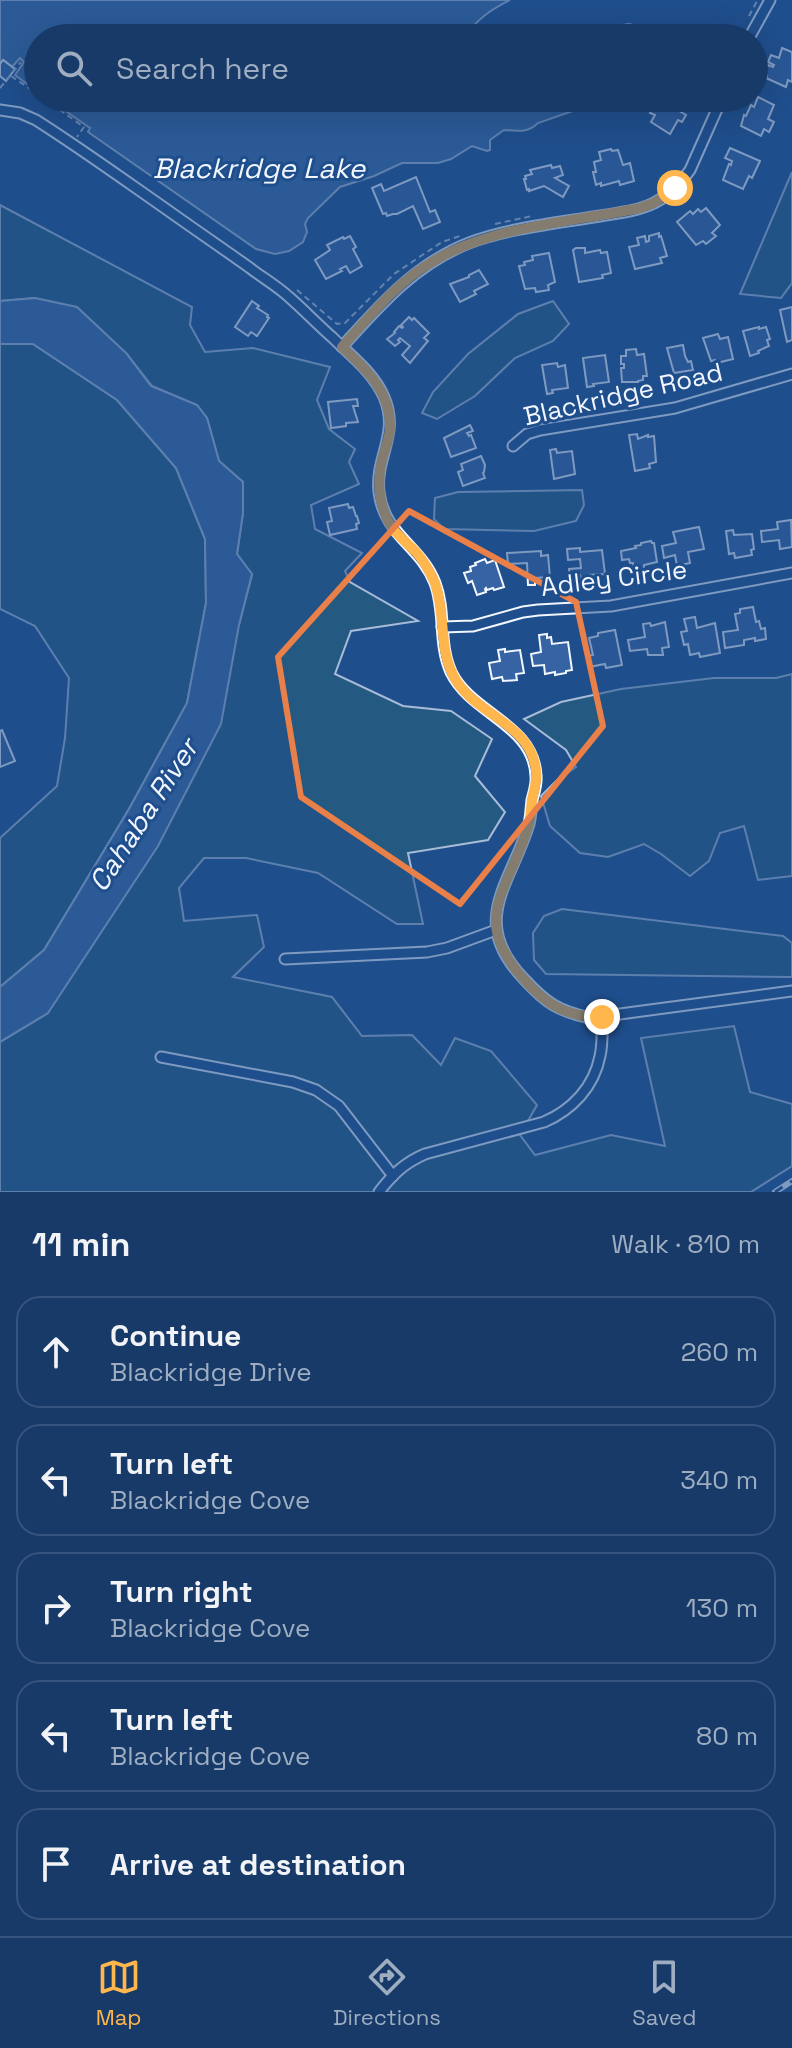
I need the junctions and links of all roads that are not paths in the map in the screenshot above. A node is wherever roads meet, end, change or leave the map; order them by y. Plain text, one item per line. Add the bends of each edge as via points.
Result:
1 (770, 0) edge
2 (756, 24) edge
3 (0, 110) edge
4 (716, 112) edge
5 (342, 347) junction
6 (792, 374) edge
7 (513, 446) dead end
8 (792, 573) edge
9 (442, 627) junction
10 (496, 930) junction
11 (285, 959) dead end
12 (792, 991) edge
13 (602, 1017) junction
14 (161, 1057) dead end
15 (393, 1176) junction
16 (379, 1192) edge

1 - 2 street
3 - 5 street via 20,113 56,132 287,295
4 - 5 street via 690,170 665,197 640,208 469,243 414,274
5 - 9 street via 375,380 386,401 390,427 379,475 382,506 395,532 430,573
6 - 7 street, Blackridge Road via 675,408 540,430
8 - 9 street, Adley Circle via 611,606 523,612 473,626
9 - 10 street via 443,649 457,682 518,736 535,766 529,823 499,899
10 - 11 street via 427,952
10 - 13 street via 504,953 535,992 568,1013
12 - 13 street
13 - 15 street via 600,1056 592,1078 584,1094 558,1116 425,1154
14 - 15 street via 316,1090 339,1106
15 - 16 street

